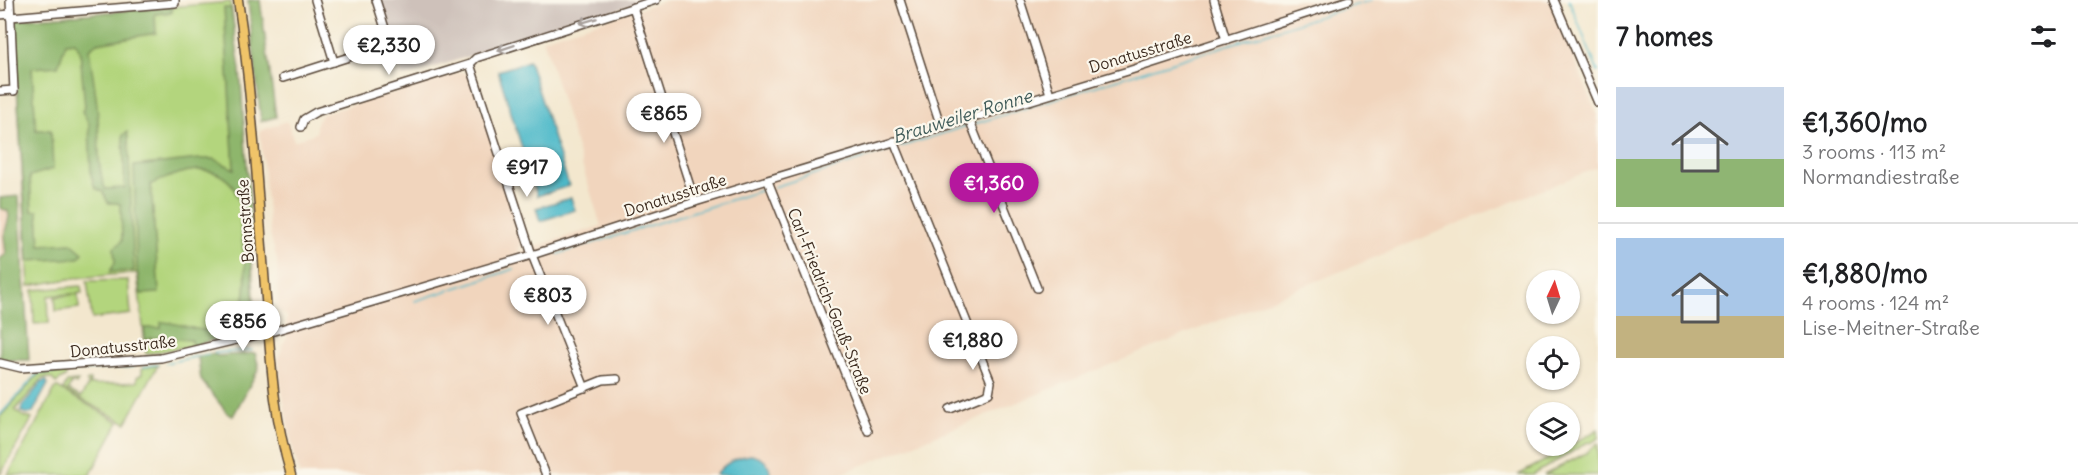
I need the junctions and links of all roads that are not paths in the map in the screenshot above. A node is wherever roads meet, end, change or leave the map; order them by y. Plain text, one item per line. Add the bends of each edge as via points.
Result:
1 (10, 0) edge
2 (238, 0) edge
3 (315, 0) edge
4 (376, 0) edge
5 (656, 0) edge
6 (900, 0) edge
7 (1020, 0) edge
8 (1214, 0) edge
9 (1349, 0) edge
10 (1554, 0) edge
11 (175, 2) edge
12 (633, 7) junction
13 (0, 15) edge
14 (10, 16) junction
15 (1226, 40) junction
16 (334, 62) junction
17 (470, 64) junction
18 (283, 78) dead end
19 (0, 91) edge
20 (1050, 94) junction
21 (1598, 103) edge
22 (970, 120) junction
23 (301, 127) dead end
24 (941, 127) junction
25 (894, 143) junction
26 (768, 183) junction
27 (695, 202) junction
28 (532, 255) junction
29 (1037, 288) dead end
30 (268, 333) junction
31 (0, 363) edge
32 (617, 379) dead end
33 (585, 388) junction
34 (950, 409) dead end
35 (868, 431) dead end
36 (291, 475) edge
37 (546, 475) edge

1 - 14 street
2 - 30 main road, Bonnstraße via 253,128
3 - 16 street
4 - 16 street via 390,44
5 - 12 street
6 - 24 street
7 - 20 street
8 - 15 street
9 - 15 street, Donatusstraße
10 - 21 street
11 - 14 street
12 -> 17 street via 476,58
12 - 27 street
13 - 14 street
14 - 19 street via 14,90
15 - 20 street, Donatusstraße
16 - 18 street
17 - 23 street via 315,112 304,119
17 - 28 street
20 - 22 street, Donatusstraße
22 - 24 street, Donatusstraße
22 - 29 street
24 - 25 street, Donatusstraße
25 - 26 street, Donatusstraße
25 - 34 street via 991,382 989,393
26 - 27 street, Donatusstraße
26 - 35 street, Carl-Friedrich-Gauß-Straße
27 - 28 street, Donatusstraße
28 - 30 street, Donatusstraße
28 - 33 street
30 - 31 street, Donatusstraße via 161,358 31,368
30 - 36 main road, Bonnstraße via 276,416
32 - 33 street
33 - 37 street via 521,413

